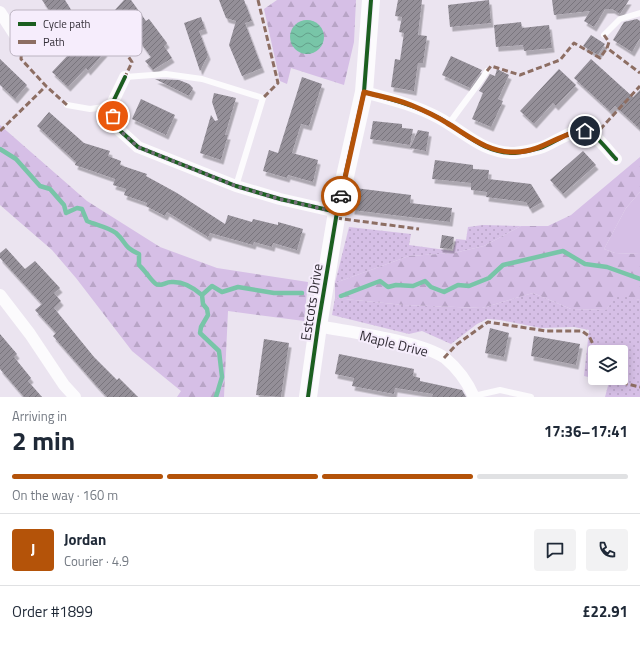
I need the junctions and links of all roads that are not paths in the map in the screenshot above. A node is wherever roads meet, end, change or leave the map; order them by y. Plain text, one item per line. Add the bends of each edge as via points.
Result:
1 (371, 0) edge
2 (0, 12) edge
3 (640, 13) edge
4 (10, 27) edge
5 (604, 34) dead end
6 (487, 71) dead end
7 (125, 77) joint
8 (364, 92) junction
9 (67, 106) dead end
10 (111, 106) junction
11 (449, 124) junction
12 (616, 159) dead end
13 (236, 186) junction
14 (337, 212) junction
15 (0, 295) edge
16 (318, 326) junction
17 (474, 396) edge
18 (75, 397) edge
19 (308, 397) edge
20 (531, 397) edge

1 - 8 street, Estcots Drive
2 - 4 street
3 - 5 lane via 620,20
6 - 11 lane
7 - 10 street
7 - 13 lane via 166,74 202,79 264,98
8 - 11 street via 410,104
8 - 14 street, Estcots Drive
9 - 10 lane via 90,109
10 - 13 street via 115,126 138,147
11 - 12 street via 478,144 495,150 516,152 540,148 576,131 585,131 594,136
13 - 14 street
14 - 16 street, Estcots Drive
15 - 18 street
16 - 17 street, Maple Drive via 429,350 456,368
16 - 19 street, Estcots Drive
17 - 20 lane via 500,390

